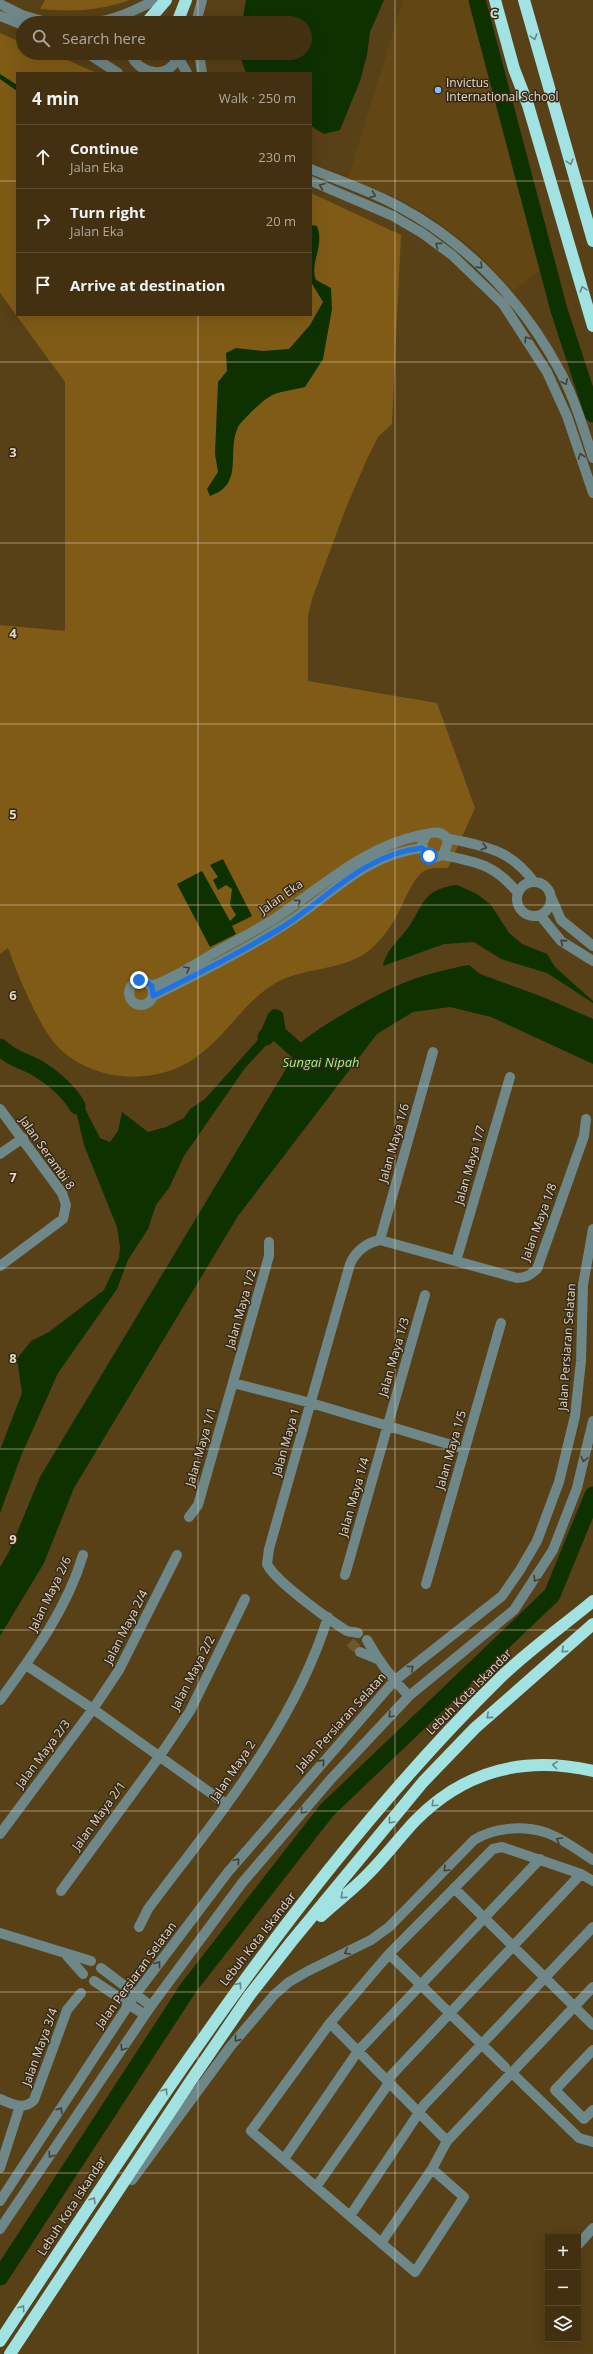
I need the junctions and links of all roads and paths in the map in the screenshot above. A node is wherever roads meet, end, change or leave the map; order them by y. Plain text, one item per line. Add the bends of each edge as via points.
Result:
1 (154, 0) edge
2 (166, 0) edge
3 (186, 0) edge
4 (202, 0) edge
5 (495, 0) edge
6 (524, 0) edge
7 (0, 4) edge
8 (0, 16) edge
9 (25, 16) edge
10 (121, 16) edge
11 (153, 16) edge
12 (180, 16) edge
13 (198, 16) edge
14 (16, 23) edge
15 (98, 60) edge
16 (132, 60) edge
17 (175, 60) edge
18 (180, 60) edge
19 (200, 60) edge
20 (116, 72) edge
21 (149, 72) edge
22 (149, 72) edge
23 (161, 72) edge
24 (186, 72) edge
25 (202, 72) edge
26 (312, 169) edge
27 (312, 181) edge
28 (593, 241) edge
29 (593, 326) edge
30 (593, 458) edge
31 (593, 493) edge
32 (427, 834) junction
33 (447, 838) junction
34 (422, 848) junction
35 (443, 855) junction
36 (534, 882) junction
37 (518, 893) junction
38 (550, 895) junction
39 (540, 915) junction
40 (593, 946) edge
41 (593, 961) edge
42 (152, 986) junction
43 (153, 996) junction
44 (433, 1052) dead end
45 (510, 1076) dead end
46 (0, 1109) edge
47 (586, 1119) dead end
48 (23, 1138) junction
49 (0, 1154) edge
50 (593, 1229) edge
51 (380, 1240) junction
52 (269, 1242) dead end
53 (456, 1261) junction
54 (0, 1266) edge
55 (425, 1295) dead end
56 (501, 1323) dead end
57 (233, 1383) junction
58 (311, 1403) junction
59 (593, 1421) edge
60 (388, 1426) junction
61 (465, 1449) junction
62 (189, 1517) dead end
63 (83, 1555) dead end
64 (177, 1555) dead end
65 (345, 1575) dead end
66 (426, 1584) dead end
67 (593, 1592) edge
68 (245, 1599) dead end
69 (593, 1601) edge
70 (328, 1617) junction
71 (593, 1624) edge
72 (367, 1640) dead end
73 (350, 1642) tunnel mouth
74 (360, 1652) tunnel mouth
75 (377, 1659) junction
76 (26, 1665) junction
77 (502, 1676) junction
78 (394, 1681) junction
79 (409, 1696) junction
80 (0, 1700) edge
81 (93, 1709) junction
82 (159, 1757) junction
83 (593, 1771) edge
84 (226, 1804) junction
85 (0, 1834) edge
86 (540, 1859) junction
87 (593, 1860) edge
88 (581, 1874) junction
89 (593, 1881) edge
90 (454, 1888) junction
91 (60, 1891) dead end
92 (484, 1918) junction
93 (138, 1927) dead end
94 (593, 1927) edge
95 (0, 1933) edge
96 (292, 1941) junction
97 (513, 1946) junction
98 (389, 1954) junction
99 (68, 1956) junction
100 (91, 1961) dead end
101 (101, 1968) dead end
102 (83, 1974) dead end
103 (545, 1978) junction
104 (94, 1981) dead end
105 (421, 1985) junction
106 (593, 1987) edge
107 (81, 1993) dead end
108 (132, 2000) junction
109 (151, 2006) junction
110 (575, 2007) junction
111 (450, 2013) junction
112 (145, 2015) junction
113 (330, 2023) junction
114 (593, 2025) edge
115 (482, 2044) junction
116 (593, 2050) edge
117 (358, 2051) junction
118 (509, 2070) junction
119 (388, 2082) junction
120 (0, 2099) edge
121 (20, 2106) junction
122 (593, 2110) edge
123 (419, 2113) junction
124 (447, 2141) junction
125 (593, 2142) edge
126 (284, 2159) junction
127 (0, 2168) edge
128 (432, 2170) junction
129 (316, 2187) junction
130 (0, 2201) edge
131 (350, 2216) junction
132 (593, 2228) edge
133 (0, 2229) edge
134 (581, 2242) edge
135 (381, 2243) junction
136 (65, 2270) junction
137 (0, 2341) edge
138 (10, 2354) edge

1 - 10 street
2 - 11 highway
3 - 12 highway
4 - 13 street
29 -> 5 highway via 566,229
6 -> 28 highway
7 - 9 street
8 - 14 street
15 - 20 street
16 - 22 street via 140,68
17 - 23 street via 170,67
18 - 24 street
19 - 25 street
21 - 23 street
26 -> 30 street via 397,205 428,224 459,246 511,297 538,334 561,374 577,409
31 -> 27 street via 567,416 548,372 503,304 452,255 422,233 393,216
32 - 33 street, Jalan Eka via 438,832
32 - 34 street
42 -> 32 street, Jalan Eka via 174,977 274,919 335,874 369,854
33 - 35 street via 448,847
33 -> 36 street, Jalan Eka via 503,853 522,866
34 - 35 street via 429,856 439,858
34 - 43 street, Jalan Eka via 408,850 359,870 282,927
35 - 37 street via 488,867 506,879
36 - 37 street via 522,887
36 - 38 street, Jalan Eka via 544,886
37 - 39 street via 517,903 522,911 530,916
38 - 39 street via 549,907
38 - 40 street, Jalan Eka via 561,920
41 -> 39 street via 561,940
42 - 43 street
42 - 43 street, Jalan Eka via 144,980 139,980 131,985 129,994 134,1002 142,1005
44 - 51 street, Jalan Maya 1/6
45 - 53 street, Jalan Maya 1/7
46 - 48 street, Jalan Serambi 8
47 - 53 street, Jalan Maya 1/8 via 579,1151 532,1274 525,1278 517,1278
48 - 49 street
48 - 54 street, Jalan Serambi 8 via 62,1193 66,1214 63,1219
78 -> 50 street, Jalan Persiaran Selatan via 502,1596 537,1542 559,1482 575,1416 581,1361 583,1285
51 - 53 street, Jalan Maya 1/8
51 - 58 street, Jalan Maya 1 via 362,1247 350,1264
52 - 57 street, Jalan Maya 1/2 via 269,1256
55 - 60 street, Jalan Maya 1/3
56 - 61 street, Jalan Maya 1/5
57 - 58 street
57 - 62 street, Jalan Maya 1/1 via 198,1505
58 - 60 street
58 - 70 street, Jalan Maya 1 via 269,1549 267,1564 277,1578
59 -> 79 street via 577,1488 553,1550 534,1581 514,1610
60 - 61 street
60 - 65 street, Jalan Maya 1/4
61 - 66 street, Jalan Maya 1/5
63 - 76 street, Jalan Maya 2/6 via 78,1572 48,1632
64 - 81 street, Jalan Maya 2/4 via 119,1670
67 - 77 highway
68 - 82 street, Jalan Maya 2/2 via 190,1711
69 - 77 highway, Lebuh Kota Iskandar
70 - 73 street, Jalan Maya 1 via 353,1632
70 - 84 street, Jalan Maya 2 via 305,1676 278,1725
71 -> 96 highway via 475,1728 423,1782
72 - 75 street
74 - 75 street
75 - 78 street
76 - 80 street, Jalan Maya 2/6
76 - 81 street
137 -> 77 highway, Lebuh Kota Iskandar via 178,2072 237,1988 352,1841 410,1772
78 - 79 street
108 -> 78 street, Jalan Persiaran Selatan via 228,1872
79 -> 109 street via 331,1779 242,1883
81 - 82 street
81 - 85 street, Jalan Maya 2/3
82 - 84 street
82 - 91 street, Jalan Maya 2/1
83 -> 96 highway via 542,1764 492,1771 466,1782 439,1799 365,1878
84 - 93 street, Jalan Maya 2 via 148,1909
86 - 88 street
86 - 90 street via 498,1847
86 - 92 street
87 -> 136 street via 545,1832 497,1830 486,1833 474,1840 389,1927 372,1940 288,1982 230,2047
88 - 89 street
88 - 97 street
90 - 92 street
90 - 98 street
92 - 97 street
92 - 105 street
94 - 103 street
95 - 99 street
96 - 136 highway via 249,1996
97 - 103 street
97 - 111 street
98 - 105 street
98 - 113 street
99 - 100 street
99 - 102 street
101 - 108 street
103 - 110 street
103 - 115 street
104 - 108 street
105 - 111 street
105 - 117 street
106 - 110 street
107 - 121 street, Jalan Maya 3/4 via 67,2010 34,2100 30,2104
108 - 109 street
108 - 112 street
130 -> 108 street, Jalan Persiaran Selatan
109 - 112 street
110 - 114 street
110 - 118 street
111 - 115 street
111 - 119 street
112 -> 133 street
113 - 117 street
113 - 126 street via 251,2131
115 - 118 street
115 - 123 street
116 - 122 street via 555,2090 584,2119
117 - 119 street
117 - 126 street
118 - 124 street
118 - 125 street via 579,2138
119 - 123 street
119 - 129 street
120 - 121 street
121 - 127 street
123 - 124 street
123 - 131 street
124 - 128 street
126 - 129 street
128 - 135 street
128 - 135 street via 464,2197 415,2272
129 - 131 street
131 - 135 street
132 - 134 street
136 - 138 highway

